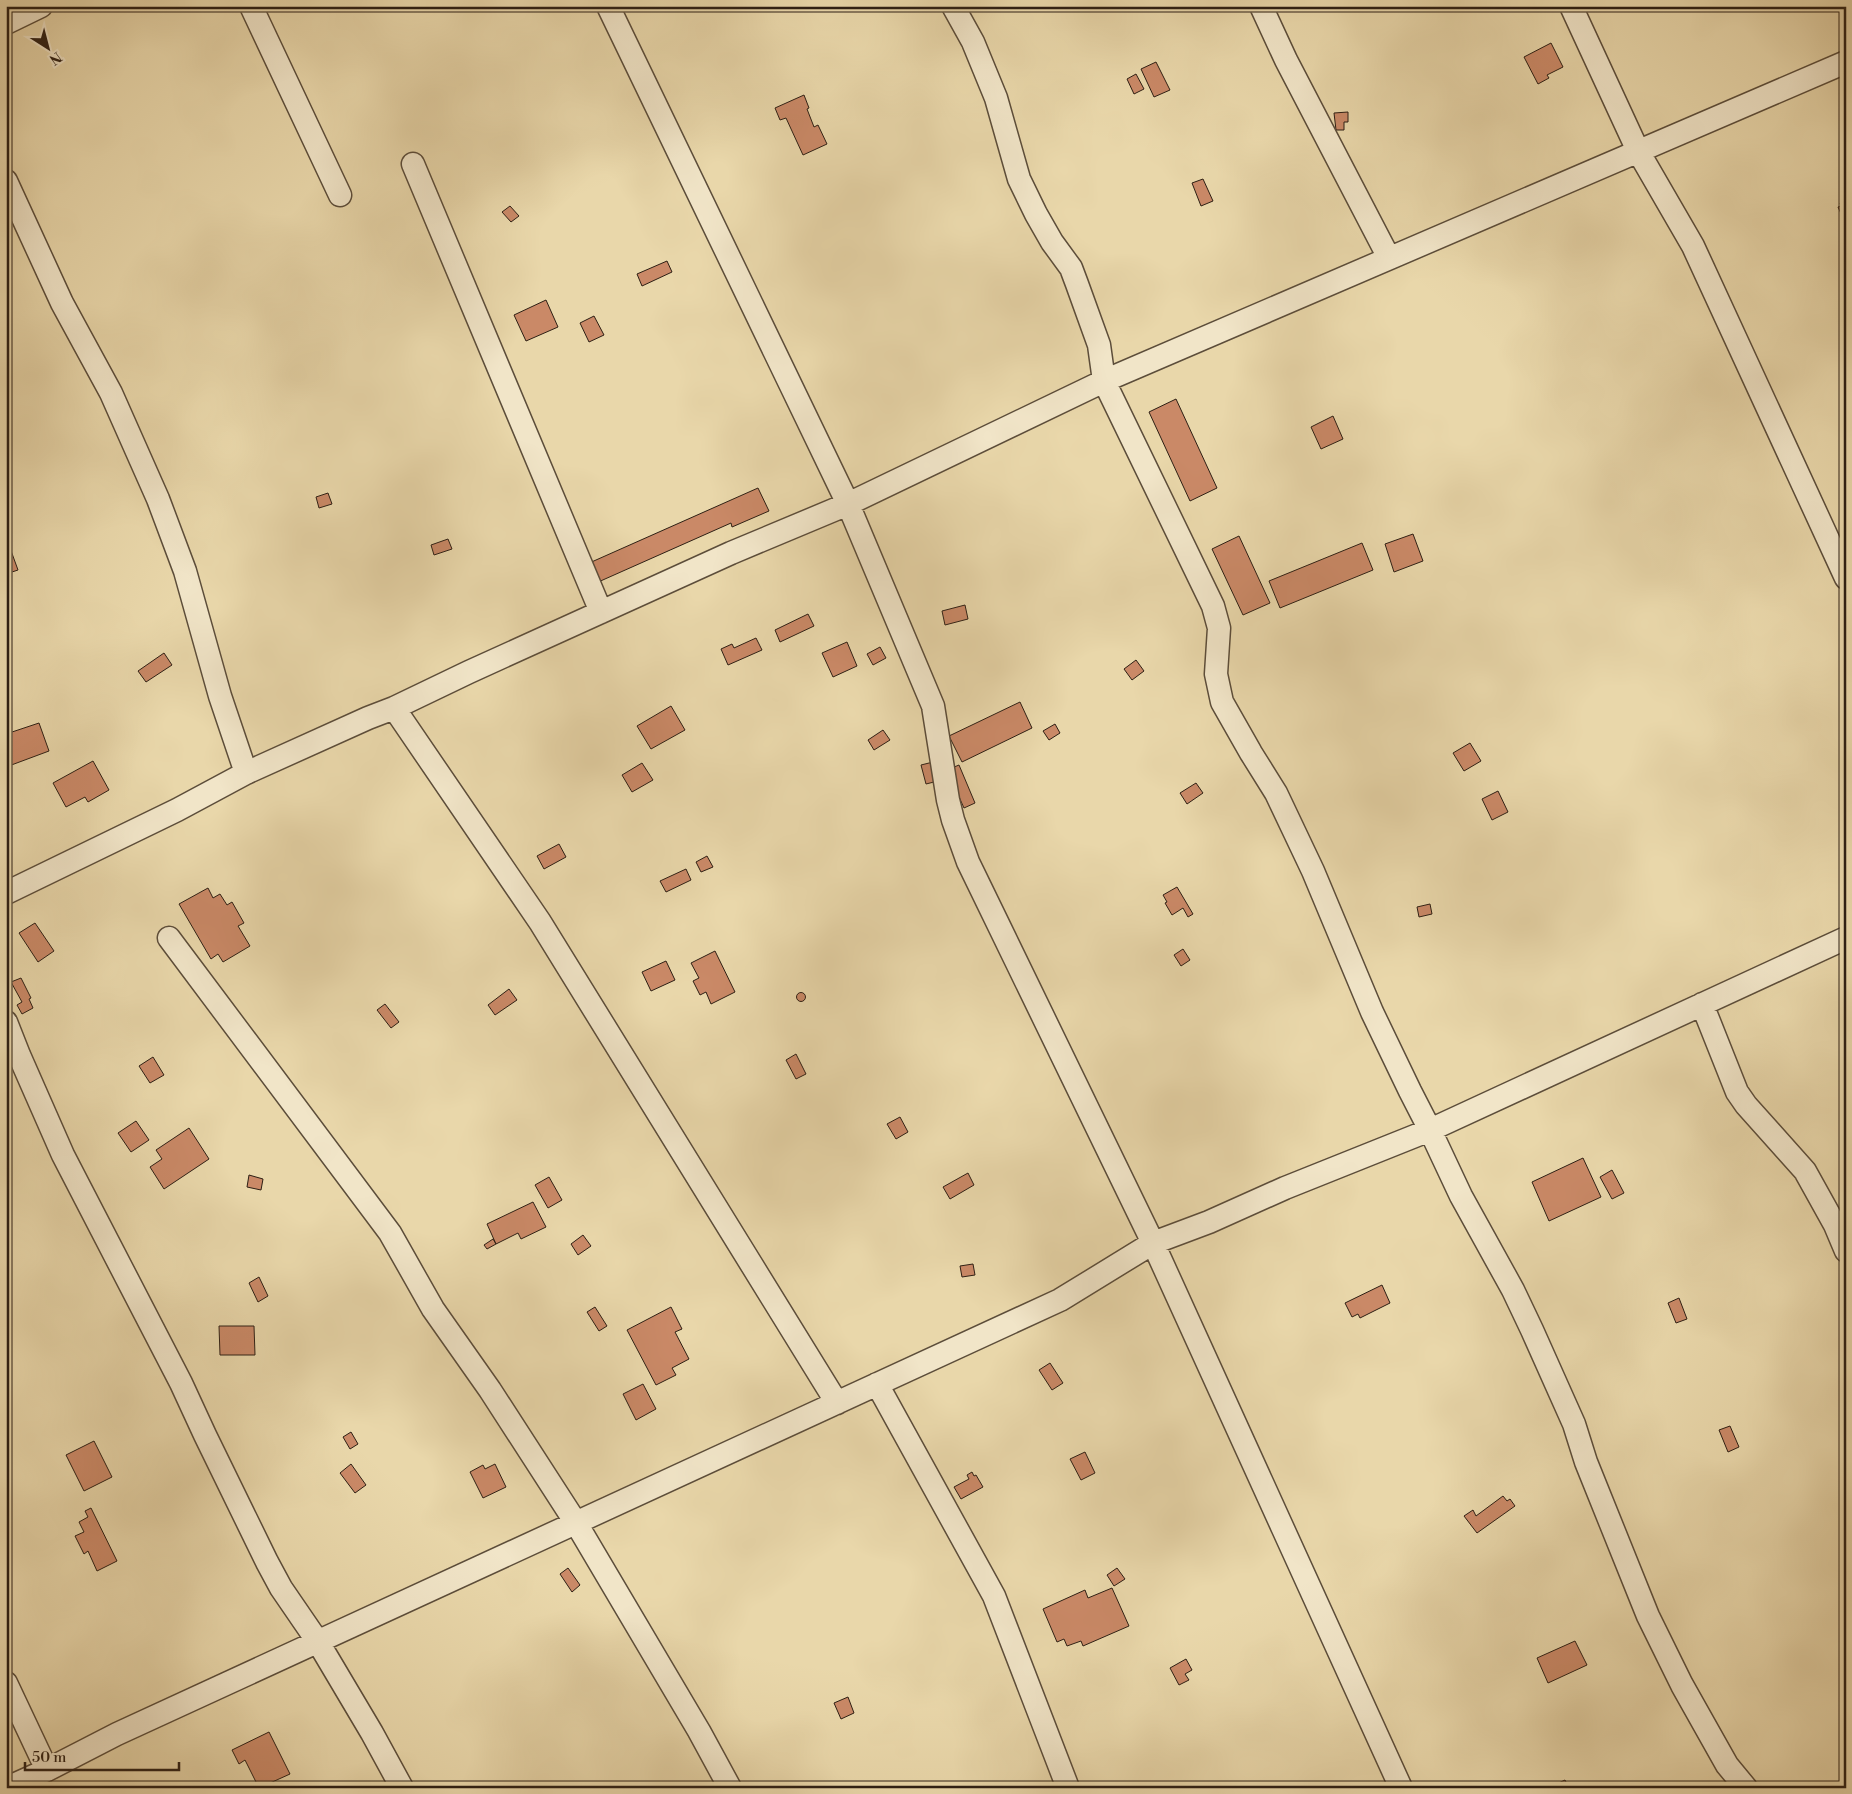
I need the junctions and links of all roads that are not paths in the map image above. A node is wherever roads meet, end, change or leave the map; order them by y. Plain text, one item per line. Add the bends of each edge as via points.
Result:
1 (41, 6) edge
2 (251, 6) edge
3 (608, 6) edge
4 (953, 6) edge
5 (1260, 6) edge
6 (1571, 6) edge
7 (6, 23) edge
8 (1846, 62) edge
9 (1638, 151) junction
10 (413, 164) dead end
11 (6, 181) edge
12 (340, 195) dead end
13 (1389, 258) junction
14 (1104, 381) junction
15 (848, 504) junction
16 (1846, 578) edge
17 (601, 612) junction
18 (394, 708) junction
19 (246, 773) junction
20 (6, 893) edge
21 (168, 938) dead end
22 (1846, 938) edge
23 (1702, 1004) junction
24 (6, 1022) edge
25 (1430, 1130) junction
26 (1153, 1243) junction
27 (1846, 1251) edge
28 (877, 1384) junction
29 (837, 1403) junction
30 (576, 1523) junction
31 (318, 1642) junction
32 (6, 1683) edge
33 (28, 1781) edge
34 (402, 1788) edge
35 (730, 1788) edge
36 (1068, 1788) edge
37 (1401, 1788) edge
38 (1746, 1788) edge

1 - 7 street
2 - 12 street
3 - 15 street
4 - 14 street via 973,42 996,98 1019,179 1081,292 1099,345
5 - 13 street
6 - 9 street
8 - 9 street
9 - 13 street
9 - 16 street via 1693,246
10 - 17 street
11 - 19 street via 62,303 111,393 158,499 185,571 220,696
13 - 14 street
14 - 15 street
14 - 25 street via 1213,606 1219,628 1216,674 1222,702 1276,793 1313,871 1372,1012
15 - 17 street
15 - 26 street via 932,706 948,800 968,862
17 - 18 street
18 - 19 street
18 - 29 street via 540,922
19 - 20 street
21 - 30 street via 390,1233 433,1309
22 - 23 street
23 - 25 street
23 - 27 street via 1737,1092 1805,1171
24 - 31 street via 63,1155 181,1382 267,1562
25 - 26 street
25 - 38 street via 1461,1196 1513,1290 1574,1424 1648,1616 1727,1765
26 - 28 street via 1060,1300
26 - 37 street
28 - 29 street
28 - 36 street via 994,1596
29 - 30 street
30 - 31 street
30 - 35 street
31 - 33 street via 117,1734
31 - 34 street
32 - 33 street

